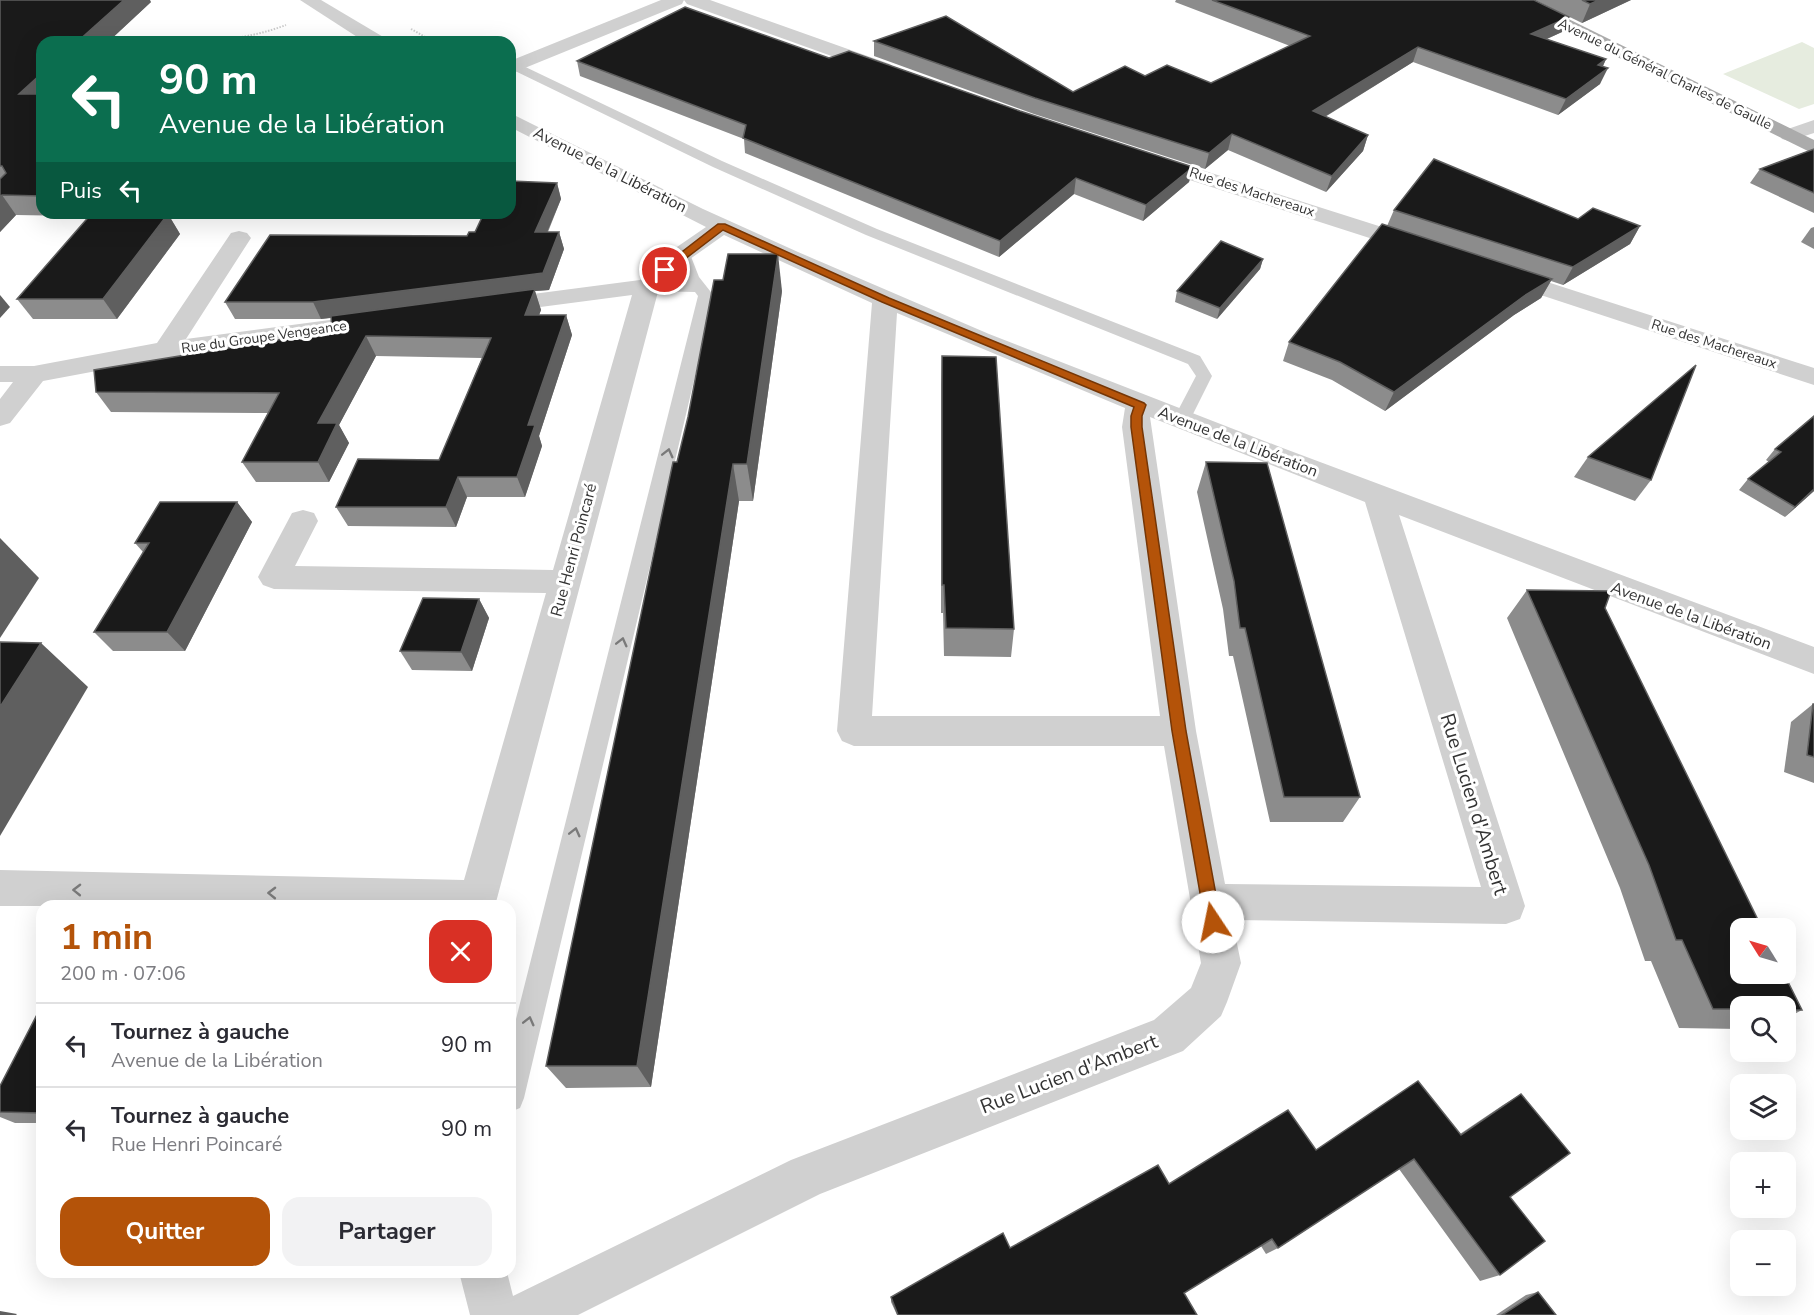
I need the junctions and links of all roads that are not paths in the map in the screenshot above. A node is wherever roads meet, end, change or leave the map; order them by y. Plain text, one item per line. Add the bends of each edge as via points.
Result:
1 (309, 0) edge
2 (676, 0) edge
3 (693, 0) edge
4 (1516, 0) edge
5 (1541, 0) edge
6 (368, 36) edge
7 (516, 65) edge
8 (516, 69) edge
9 (904, 76) edge
10 (516, 122) edge
11 (1808, 134) edge
12 (1126, 152) edge
13 (722, 226) junction
14 (239, 238) dead end
15 (1438, 253) edge
16 (682, 254) junction
17 (1484, 268) edge
18 (647, 285) junction
19 (699, 287) junction
20 (885, 300) junction
21 (468, 309) edge
22 (398, 319) edge
23 (166, 350) junction
24 (0, 374) edge
25 (34, 374) junction
26 (1814, 377) edge
27 (1140, 405) junction
28 (0, 417) edge
29 (1182, 420) junction
30 (1378, 495) junction
31 (303, 521) dead end
32 (565, 582) junction
33 (1814, 661) edge
34 (1179, 731) junction
35 (0, 888) edge
36 (409, 900) edge
37 (478, 900) edge
38 (1209, 902) junction
39 (516, 1073) edge
40 (485, 1278) edge
41 (494, 1315) edge
42 (528, 1315) edge

1 - 6 street
2 - 7 street
3 - 9 street
4 - 11 main road, Avenue du Général Charles de Gaulle
5 - 11 main road, Avenue du Général Charles de Gaulle
8 - 29 lane via 773,189 924,254 1194,360 1204,376
10 - 13 street, Avenue de la Libération
12 - 15 street, Rue des Machereaux
13 - 16 street
13 - 20 street, Avenue de la Libération
14 - 23 street, Rue du Groupe Vengeance
16 - 18 street
16 - 19 lane
17 - 26 street, Rue des Machereaux
18 - 19 lane
18 - 21 street
18 - 32 street, Rue Henri Poincaré
39 -> 19 lane via 706,296
20 - 27 street, Avenue de la Libération
20 - 34 street via 854,731
22 - 23 street, Rue du Groupe Vengeance
23 - 25 street, Rue du Groupe Vengeance
24 - 25 street, Rue du Groupe Vengeance
25 - 28 street
27 - 29 street, Avenue de la Libération
27 - 34 street via 1136,427
29 - 30 street, Avenue de la Libération
30 - 33 street, Avenue de la Libération via 1652,603
30 - 38 street, Rue Lucien d'Ambert via 1506,906
31 - 32 street via 274,577
32 - 37 street, Rue Henri Poincaré
34 - 38 street
36 -> 35 street
38 - 42 street, Rue Lucien d'Ambert via 1221,963 1206,1002 1168,1036 807,1176
40 - 41 street

